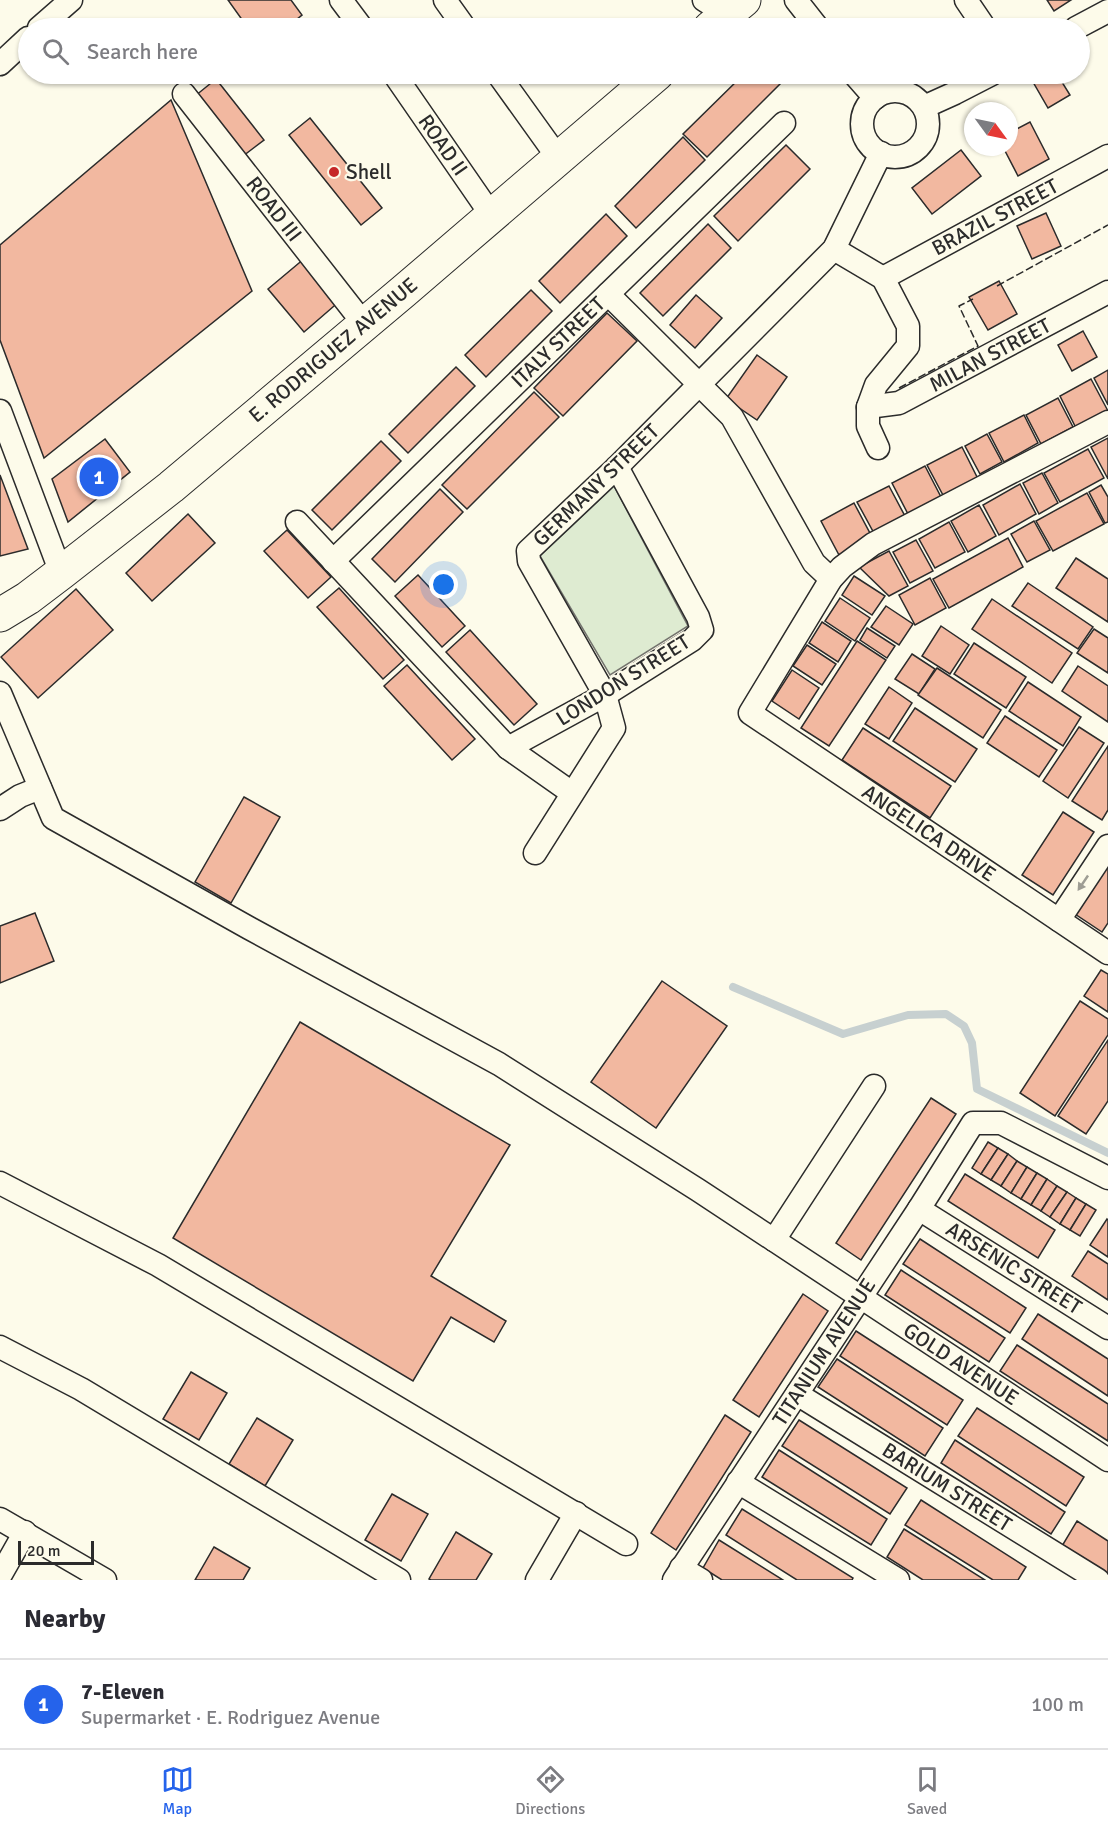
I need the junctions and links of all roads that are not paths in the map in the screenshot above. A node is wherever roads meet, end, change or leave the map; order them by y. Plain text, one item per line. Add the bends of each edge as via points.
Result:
1 (71, 0) edge
2 (341, 0) edge
3 (445, 0) edge
4 (796, 0) edge
5 (966, 0) edge
6 (1108, 11) edge
7 (50, 18) edge
8 (354, 18) edge
9 (458, 18) edge
10 (810, 18) edge
11 (978, 18) edge
12 (1090, 21) edge
13 (18, 47) edge
14 (0, 64) edge
15 (401, 84) edge
16 (505, 84) edge
17 (645, 84) edge
18 (863, 84) edge
19 (973, 84) edge
20 (184, 94) dead end
21 (875, 98) junction
22 (924, 107) junction
23 (783, 123) dead end
24 (881, 153) junction
25 (1108, 156) edge
26 (559, 159) junction
27 (492, 216) junction
28 (834, 249) junction
29 (883, 278) junction
30 (1108, 292) edge
31 (608, 294) junction
32 (364, 324) junction
33 (698, 384) junction
34 (868, 407) junction
35 (0, 411) edge
36 (1108, 422) edge
37 (878, 448) dead end
38 (617, 467) junction
39 (297, 522) dead end
40 (333, 561) junction
41 (61, 573) junction
42 (831, 579) junction
43 (0, 615) edge
44 (0, 693) edge
45 (605, 695) junction
46 (508, 748) junction
47 (40, 788) junction
48 (572, 793) junction
49 (0, 809) edge
50 (1108, 846) edge
51 (535, 853) dead end
52 (1059, 920) junction
53 (1108, 953) edge
54 (874, 1086) dead end
55 (1108, 1178) edge
56 (0, 1183) edge
57 (919, 1209) junction
58 (774, 1240) junction
59 (859, 1298) junction
60 (1108, 1328) edge
61 (0, 1347) edge
62 (797, 1394) junction
63 (1108, 1460) edge
64 (738, 1482) junction
65 (576, 1514) junction
66 (0, 1519) edge
67 (25, 1532) junction
68 (626, 1544) dead end
69 (678, 1574) edge
70 (0, 1576) edge
71 (105, 1580) edge
72 (399, 1580) edge
73 (537, 1580) edge
74 (701, 1580) edge
75 (898, 1580) edge
76 (1098, 1580) edge

1 - 7 street
2 - 8 street
3 - 9 street
4 - 10 street
5 - 11 street
6 - 12 street
13 - 14 street
15 - 27 street, ROAD II
16 - 26 street
17 - 26 main road, E. RODRIGUEZ AVENUE
18 - 21 street
19 - 22 street
20 - 32 street, ROAD III
21 - 22 street via 896,91 907,93
21 - 24 street via 867,107 862,128 872,147
22 - 24 street via 928,126 921,144 907,154
23 - 31 street, ITALY STREET
24 - 28 street, GERMANY STREET
25 - 29 street, BRAZIL STREET
26 - 27 main road, E. RODRIGUEZ AVENUE
27 - 32 main road, E. RODRIGUEZ AVENUE
28 - 29 street
28 - 33 street, GERMANY STREET
29 - 34 street via 908,326 908,346 876,386
30 - 34 street, MILAN STREET via 899,403
31 - 33 street
31 - 40 street, ITALY STREET
32 - 41 main road, E. RODRIGUEZ AVENUE via 171,487
33 - 38 street, GERMANY STREET
33 - 42 street via 732,417 814,563
34 - 37 street via 868,426
35 - 41 street
36 - 42 street via 873,544
38 - 45 street, GERMANY STREET via 528,551 529,561
38 - 45 street, LONDON STREET via 702,630
39 - 40 street
40 - 46 street
41 - 43 main road, E. RODRIGUEZ AVENUE
42 - 52 street, ANGELICA DRIVE via 750,713
44 - 47 street, GOLD AVENUE
45 - 46 street, LONDON STREET
45 - 48 street, GERMANY STREET via 614,728
46 - 48 street
47 - 49 street
47 - 58 street, GOLD AVENUE via 53,818 499,1064
48 - 51 street, GERMANY STREET
50 -> 52 street
52 - 53 street, ANGELICA DRIVE
54 - 58 street
55 - 57 street, TITANIUM AVENUE via 1002,1124 973,1123
56 - 65 street via 158,1265
57 - 59 street, TITANIUM AVENUE
57 - 60 street, ARSENIC STREET
58 - 59 street, GOLD AVENUE
59 - 62 street, TITANIUM AVENUE
59 - 63 street, GOLD AVENUE
61 - 72 street via 81,1389
62 - 64 street, TITANIUM AVENUE
62 - 76 street, BARIUM STREET
64 - 69 street, TITANIUM AVENUE
64 - 75 street
65 - 68 street
65 - 73 street
66 - 67 street
67 - 70 street
67 - 71 street
69 - 74 street

